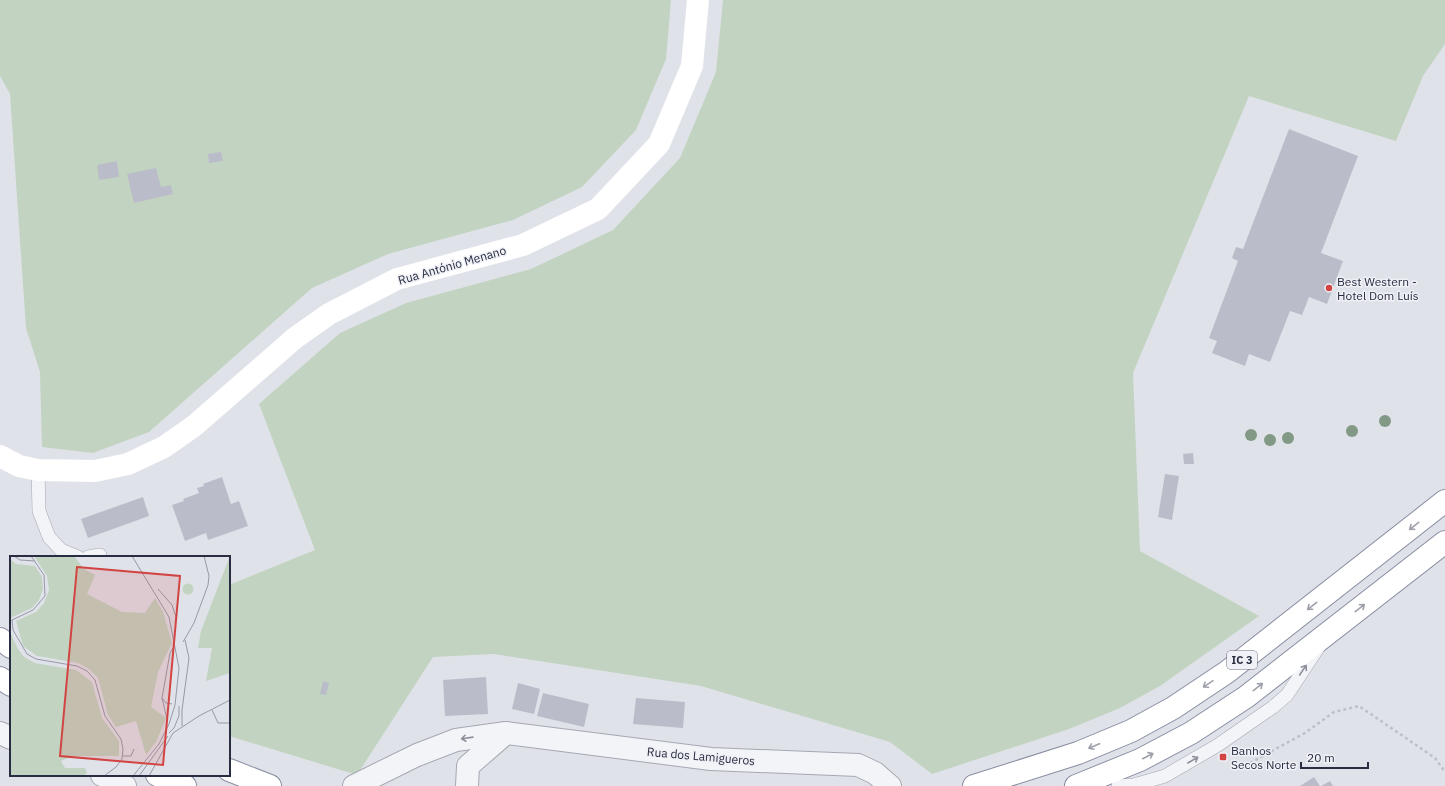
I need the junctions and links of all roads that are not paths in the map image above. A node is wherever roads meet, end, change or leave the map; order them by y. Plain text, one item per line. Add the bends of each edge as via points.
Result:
1 (698, 0) edge
2 (0, 456) edge
3 (38, 470) junction
4 (1445, 502) edge
5 (1445, 542) edge
6 (76, 556) edge
7 (1329, 632) junction
8 (0, 639) edge
9 (10, 646) edge
10 (0, 678) edge
11 (10, 684) edge
12 (0, 733) edge
13 (506, 733) junction
14 (10, 738) edge
15 (230, 770) edge
16 (104, 776) edge
17 (160, 776) edge
18 (1081, 784) edge
19 (125, 786) edge
20 (185, 786) edge
21 (270, 786) edge
22 (354, 786) edge
23 (467, 786) edge
24 (890, 786) edge
25 (974, 786) edge
26 (1114, 786) edge
27 (1118, 786) edge

1 - 3 main road, Rua António Menano via 692,66 659,144 598,210 523,245 397,279 329,314 295,338 194,426 164,447 128,464 95,471
2 - 3 main road, Rua António Menano via 19,466
3 - 6 lane via 39,511 49,537 61,550
4 -> 25 main road, IC 3 via 1227,672 1173,708 1131,731 1078,753
7 -> 5 main road, IC 3
18 -> 7 main road, IC 3 via 1140,760 1191,733 1246,697
27 -> 7 lane via 1134,785 1165,776 1218,746 1273,707 1287,695
8 - 9 main road
10 - 11 main road
12 - 14 street
13 -> 22 street, Rua dos Lamigueros via 456,740 417,755
13 - 23 street via 468,766
13 - 24 street, Rua dos Lamigueros via 711,759 858,765 875,773
15 - 21 main road
16 - 19 street
17 - 20 main road
18 - 26 lane

